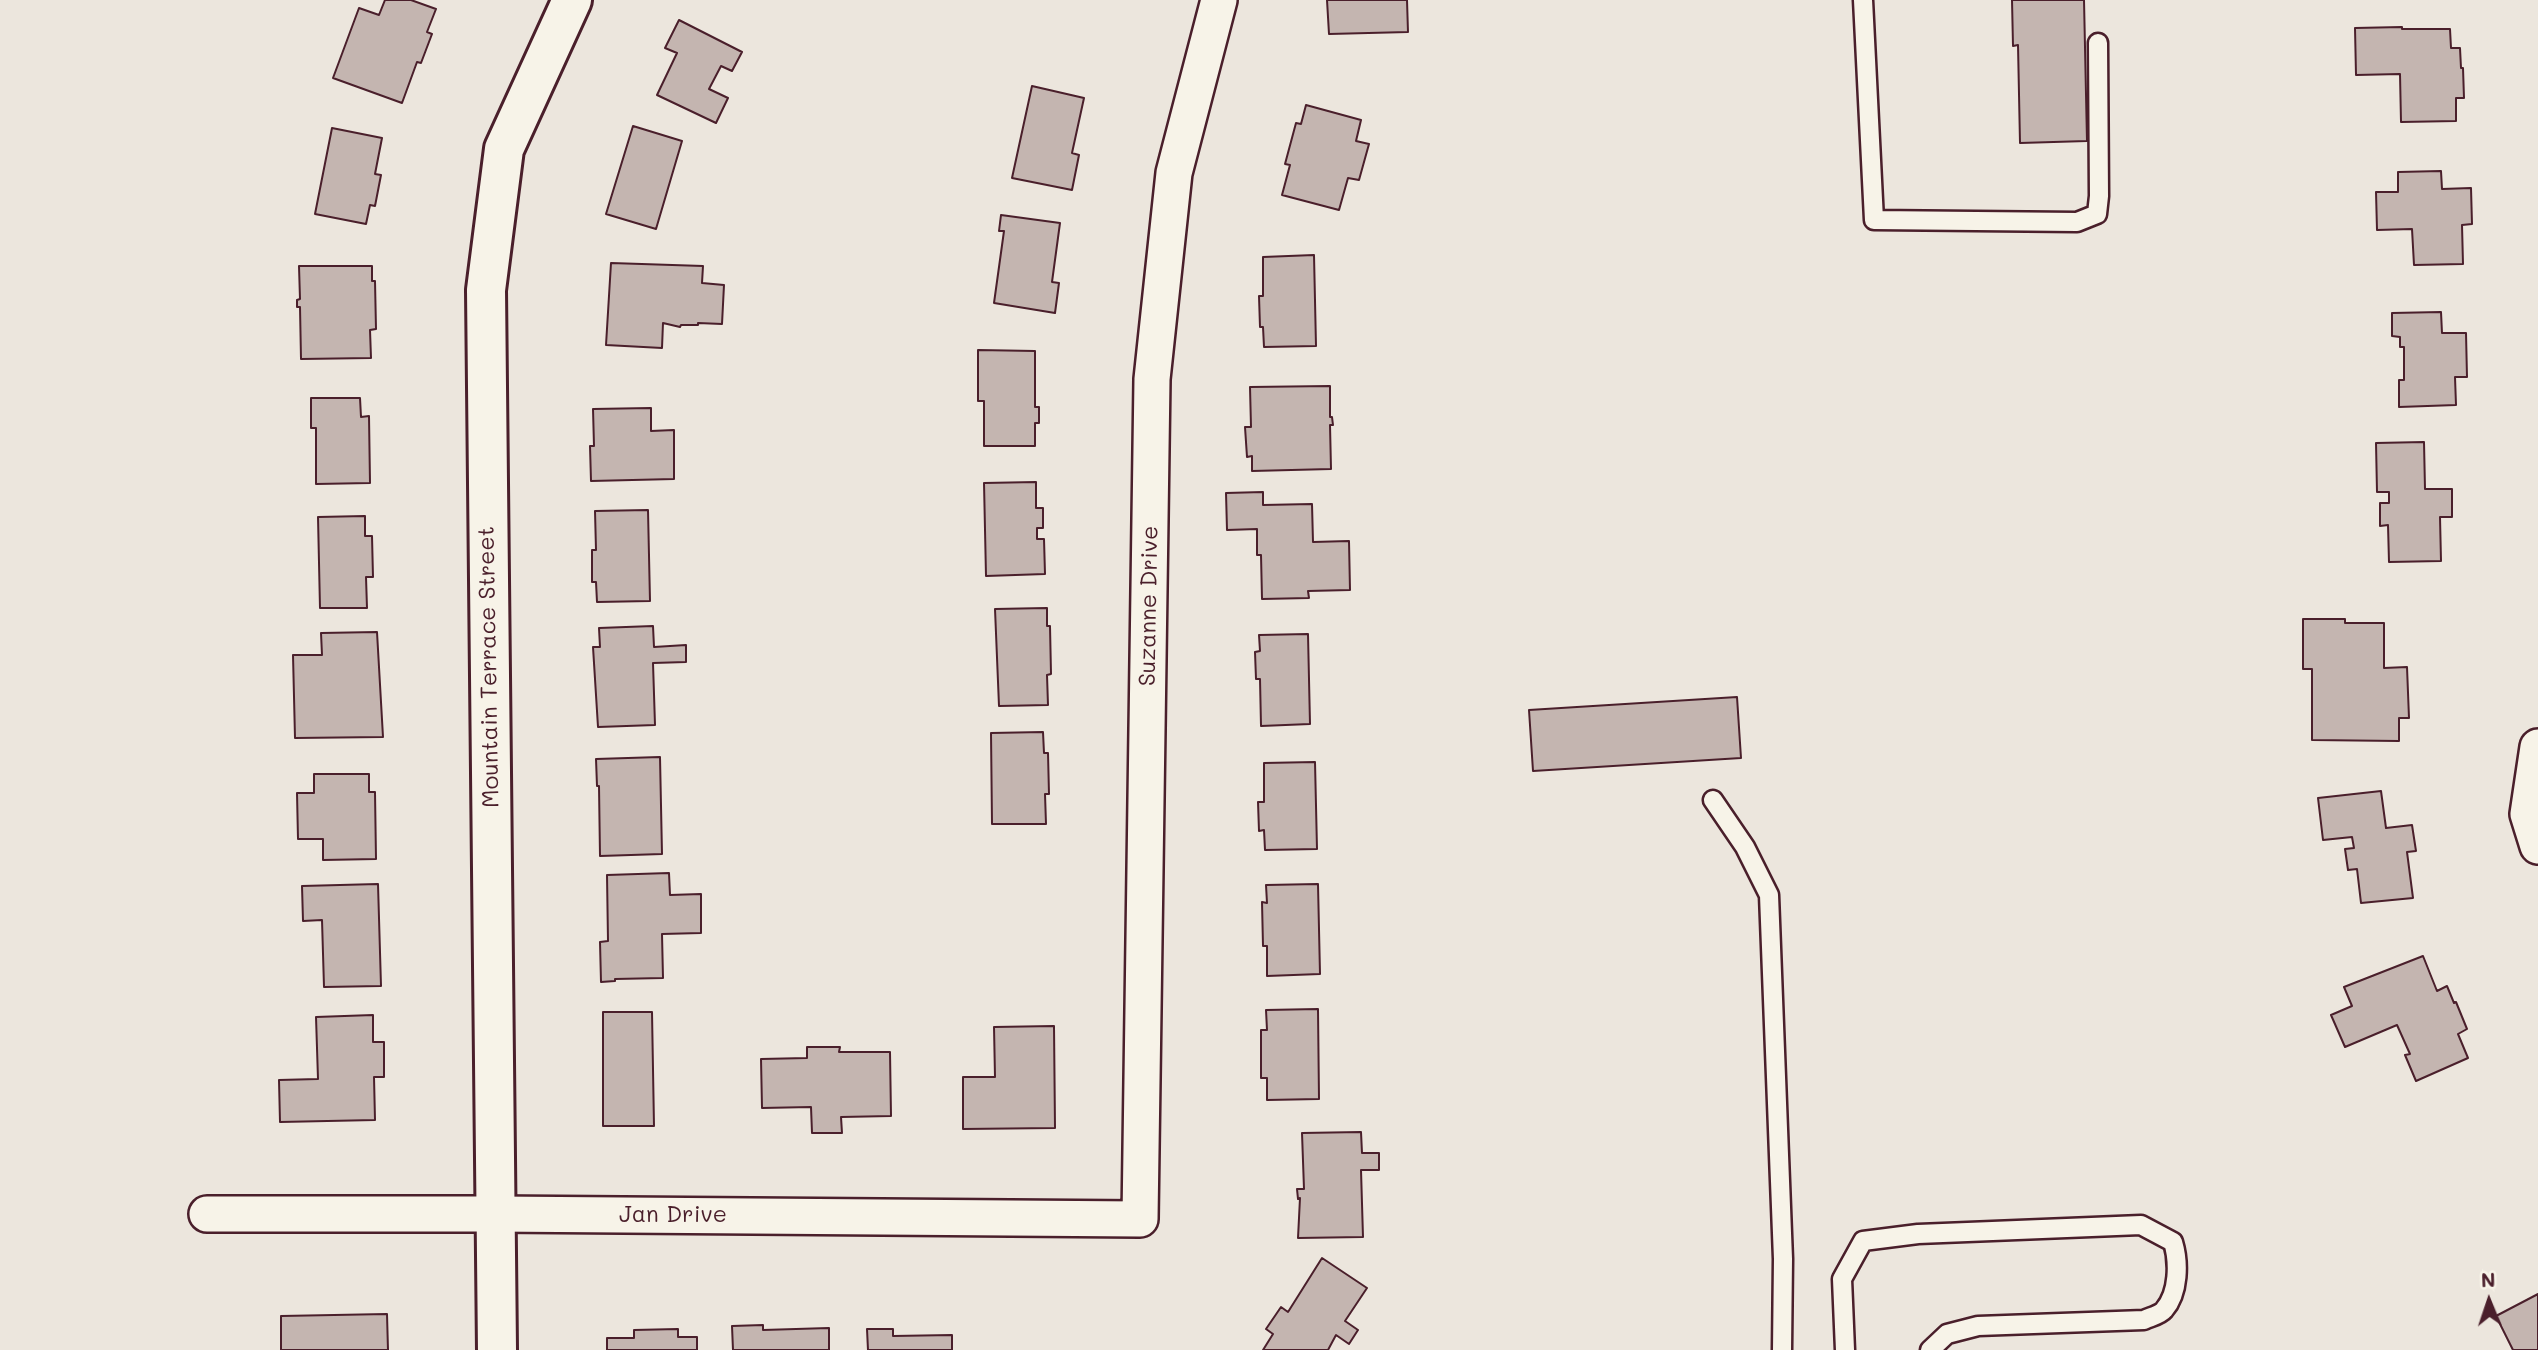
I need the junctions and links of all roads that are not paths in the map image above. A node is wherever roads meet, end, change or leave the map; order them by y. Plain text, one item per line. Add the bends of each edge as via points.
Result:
1 (572, 0) edge
2 (1219, 0) edge
3 (1863, 0) edge
4 (2098, 43) dead end
5 (2538, 747) edge
6 (1713, 800) dead end
7 (2538, 846) edge
8 (207, 1214) dead end
9 (494, 1214) junction
10 (1140, 1219) joint
11 (497, 1350) edge
12 (1782, 1350) edge
13 (1845, 1350) edge
14 (1930, 1350) edge

1 - 9 street, Mountain Terrace Street via 504,149 486,290
2 - 10 street, Suzanne Drive via 1174,173 1152,379
3 - 4 lane via 1874,220 2077,222 2097,214
5 - 7 street via 2528,814
6 - 12 lane via 1745,847 1769,895 1783,1259
8 - 9 street, Jan Drive
9 - 10 street, Jan Drive
9 - 11 street, Mountain Terrace Street
13 - 14 lane via 1842,1279 1863,1241 1918,1234 2141,1225 2174,1242 2178,1259 2173,1294 2164,1311 2144,1320 1978,1326 1947,1334

